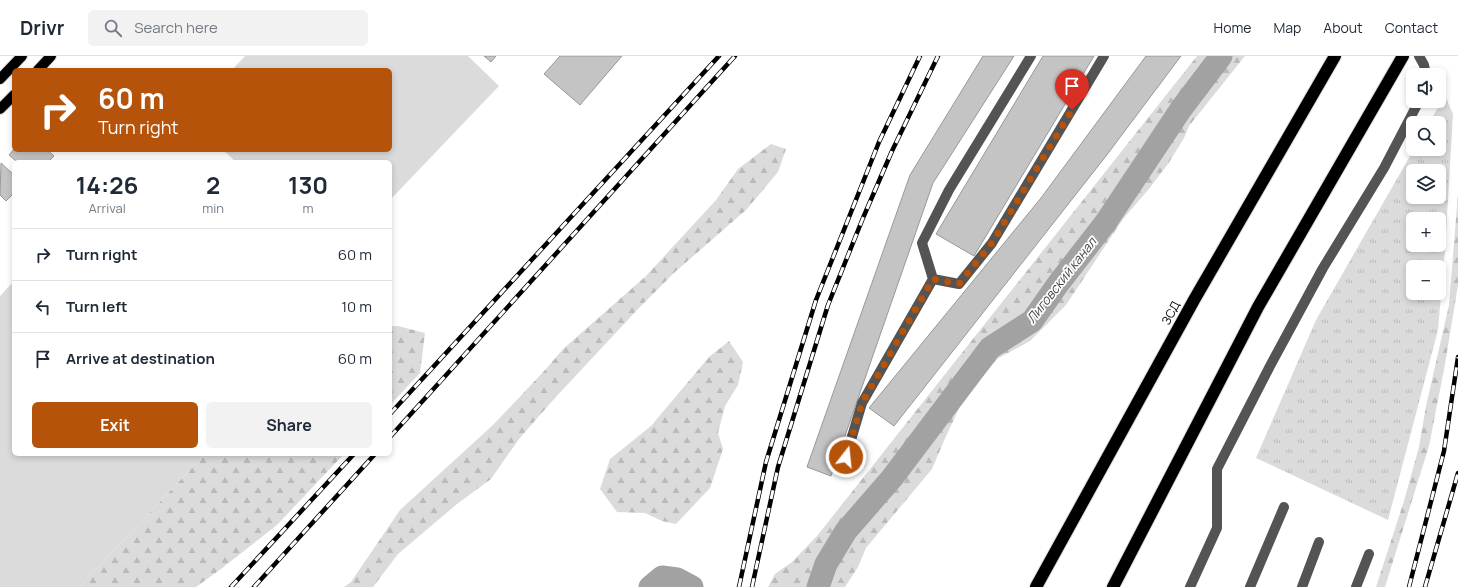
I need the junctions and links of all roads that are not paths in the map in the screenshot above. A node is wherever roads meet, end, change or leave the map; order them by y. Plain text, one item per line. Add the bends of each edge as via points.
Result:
1 (22, 56) edge
2 (51, 56) edge
3 (1031, 56) edge
4 (1104, 56) edge
5 (1335, 56) edge
6 (1403, 56) edge
7 (1419, 56) edge
8 (40, 68) edge
9 (1425, 68) edge
10 (0, 79) edge
11 (12, 97) edge
12 (1415, 108) edge
13 (0, 109) edge
14 (933, 279) junction
15 (842, 470) dead end
16 (1284, 507) dead end
17 (1319, 542) dead end
18 (1369, 554) dead end
19 (1036, 587) edge
20 (1113, 587) edge
21 (1190, 587) edge
22 (1250, 587) edge
23 (1302, 587) edge
24 (1356, 587) edge

1 - 10 main road
2 - 8 main road
3 - 14 street via 949,190 922,243
4 - 14 street via 992,243 959,284
5 - 19 highway, ЗСД via 1194,300
6 - 20 highway via 1258,307
7 - 9 street
11 - 13 main road
12 - 21 street via 1384,168 1323,268 1217,469 1217,528
14 - 15 street via 862,403
16 - 22 street
17 - 23 street
18 - 24 street

